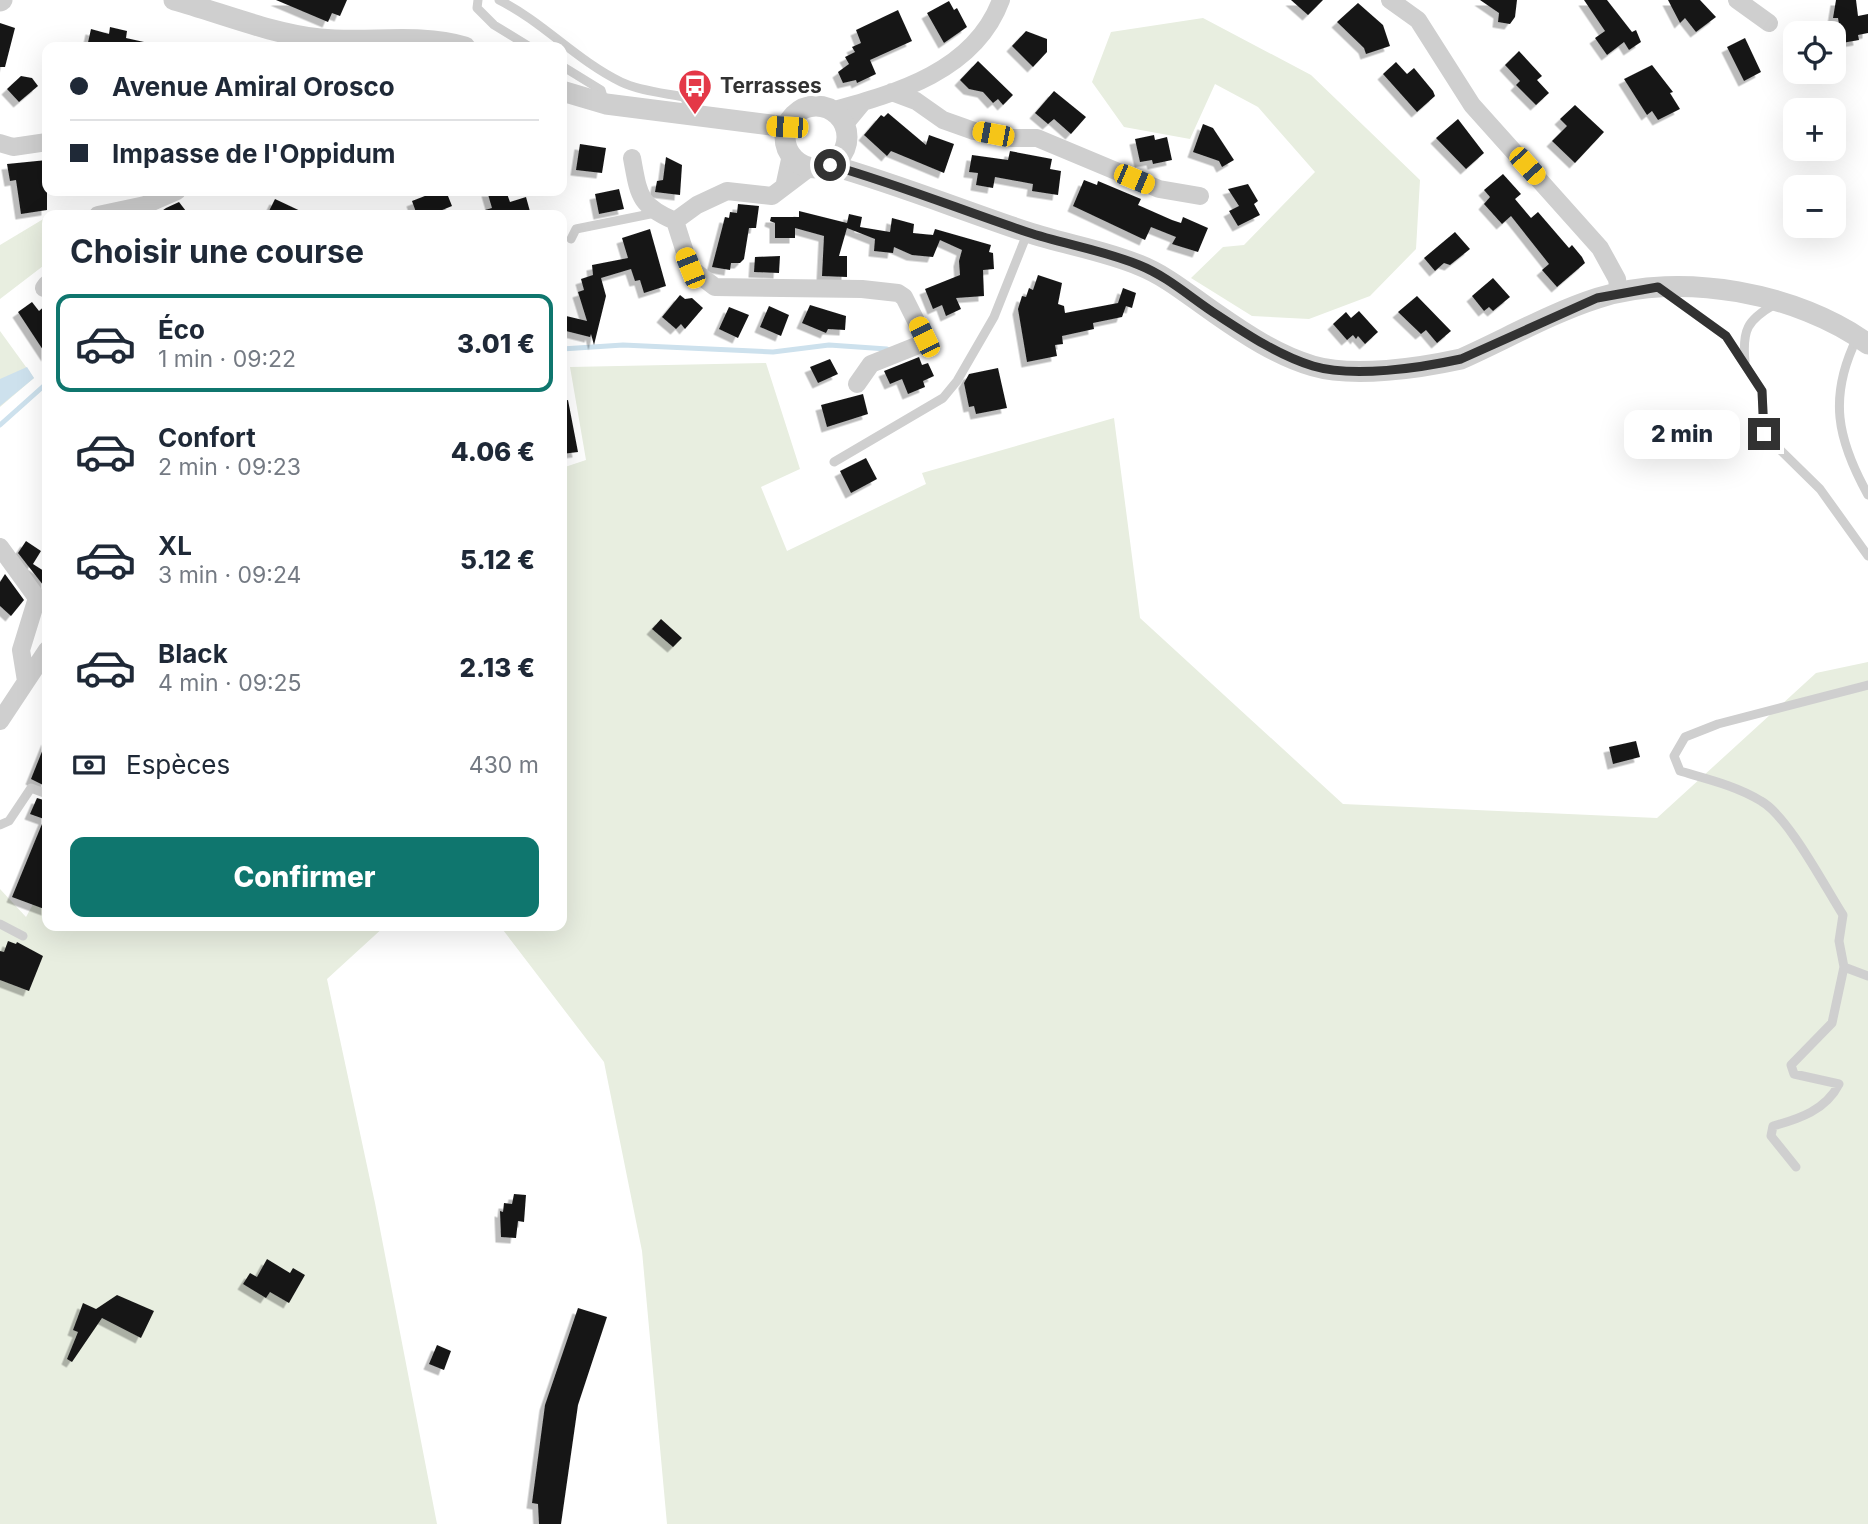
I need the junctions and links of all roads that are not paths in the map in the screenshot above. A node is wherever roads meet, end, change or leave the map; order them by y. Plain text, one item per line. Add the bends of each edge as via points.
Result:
1 (174, 0) edge
2 (478, 0) edge
3 (499, 0) edge
4 (1000, 0) edge
5 (1390, 0) edge
6 (1737, 0) edge
7 (1769, 23) dead end
8 (438, 42) edge
9 (522, 42) edge
10 (560, 42) edge
11 (567, 49) edge
12 (567, 69) edge
13 (567, 92) edge
14 (892, 92) junction
15 (606, 104) junction
16 (687, 115) junction
17 (755, 126) junction
18 (787, 127) junction
19 (840, 127) junction
20 (42, 143) edge
21 (0, 144) edge
22 (790, 153) junction
23 (632, 158) dead end
24 (820, 166) junction
25 (881, 179) junction
26 (785, 183) junction
27 (166, 196) edge
28 (1200, 196) dead end
29 (122, 210) edge
30 (656, 213) junction
31 (675, 221) junction
32 (1028, 232) junction
33 (571, 239) dead end
34 (1658, 287) junction
35 (1619, 293) junction
36 (1780, 300) junction
37 (1863, 340) edge
38 (1745, 364) junction
39 (858, 384) dead end
40 (834, 462) dead end
41 (1868, 495) edge
42 (0, 547) edge
43 (1868, 556) edge
44 (42, 657) edge
45 (26, 681) junction
46 (1868, 685) edge
47 (0, 722) edge
48 (42, 792) edge
49 (0, 825) edge
50 (0, 925) edge
51 (23, 936) dead end
52 (1844, 967) junction
53 (1868, 976) edge
54 (1796, 1167) dead end

1 - 8 street via 315,38
2 - 9 lane via 477,8 488,19
3 - 10 lane via 534,19
4 - 14 street via 993,20 968,52
5 - 35 street via 1418,20 1472,105 1600,248 1617,279
6 - 7 street
11 - 16 lane via 620,82 684,97 690,107
12 - 15 lane via 601,90
13 - 15 street
14 - 19 street via 863,102
14 - 28 street via 953,124 1011,138 1037,138 1159,189
15 - 16 street
16 - 17 street
17 - 18 street
17 - 22 street
18 - 19 street via 797,113 823,107
18 - 22 street
19 - 24 street
19 - 25 street
20 - 21 street
22 - 24 street
22 - 26 street
23 - 30 street via 640,193
24 - 25 street
24 - 26 street
25 - 32 street
26 - 31 street via 772,196 727,191
27 - 29 street
30 - 31 street
30 - 33 lane via 576,229
31 - 39 street via 690,268 715,287 862,289 904,297 924,337 921,344 871,364
32 - 35 street via 1138,264 1278,352 1341,371 1437,365 1461,359 1597,298
32 - 40 lane via 994,317 943,398
34 - 35 street
34 - 36 street
34 - 38 lane via 1726,336
36 - 37 street via 1841,324
36 - 38 lane via 1755,315 1742,337
37 - 41 lane via 1844,368 1839,421 1848,456
38 - 43 lane via 1762,391 1764,434 1819,489
42 - 45 street via 37,598 21,650
44 - 45 street
45 - 47 street
46 - 52 lane via 1718,724 1685,737 1674,756 1680,771 1763,802 1787,829 1843,915 1839,942
48 - 49 lane via 31,788 9,821
50 - 51 lane
52 - 53 lane
52 - 54 lane via 1832,1023 1791,1065 1794,1074 1839,1084 1817,1110 1773,1126 1771,1136

